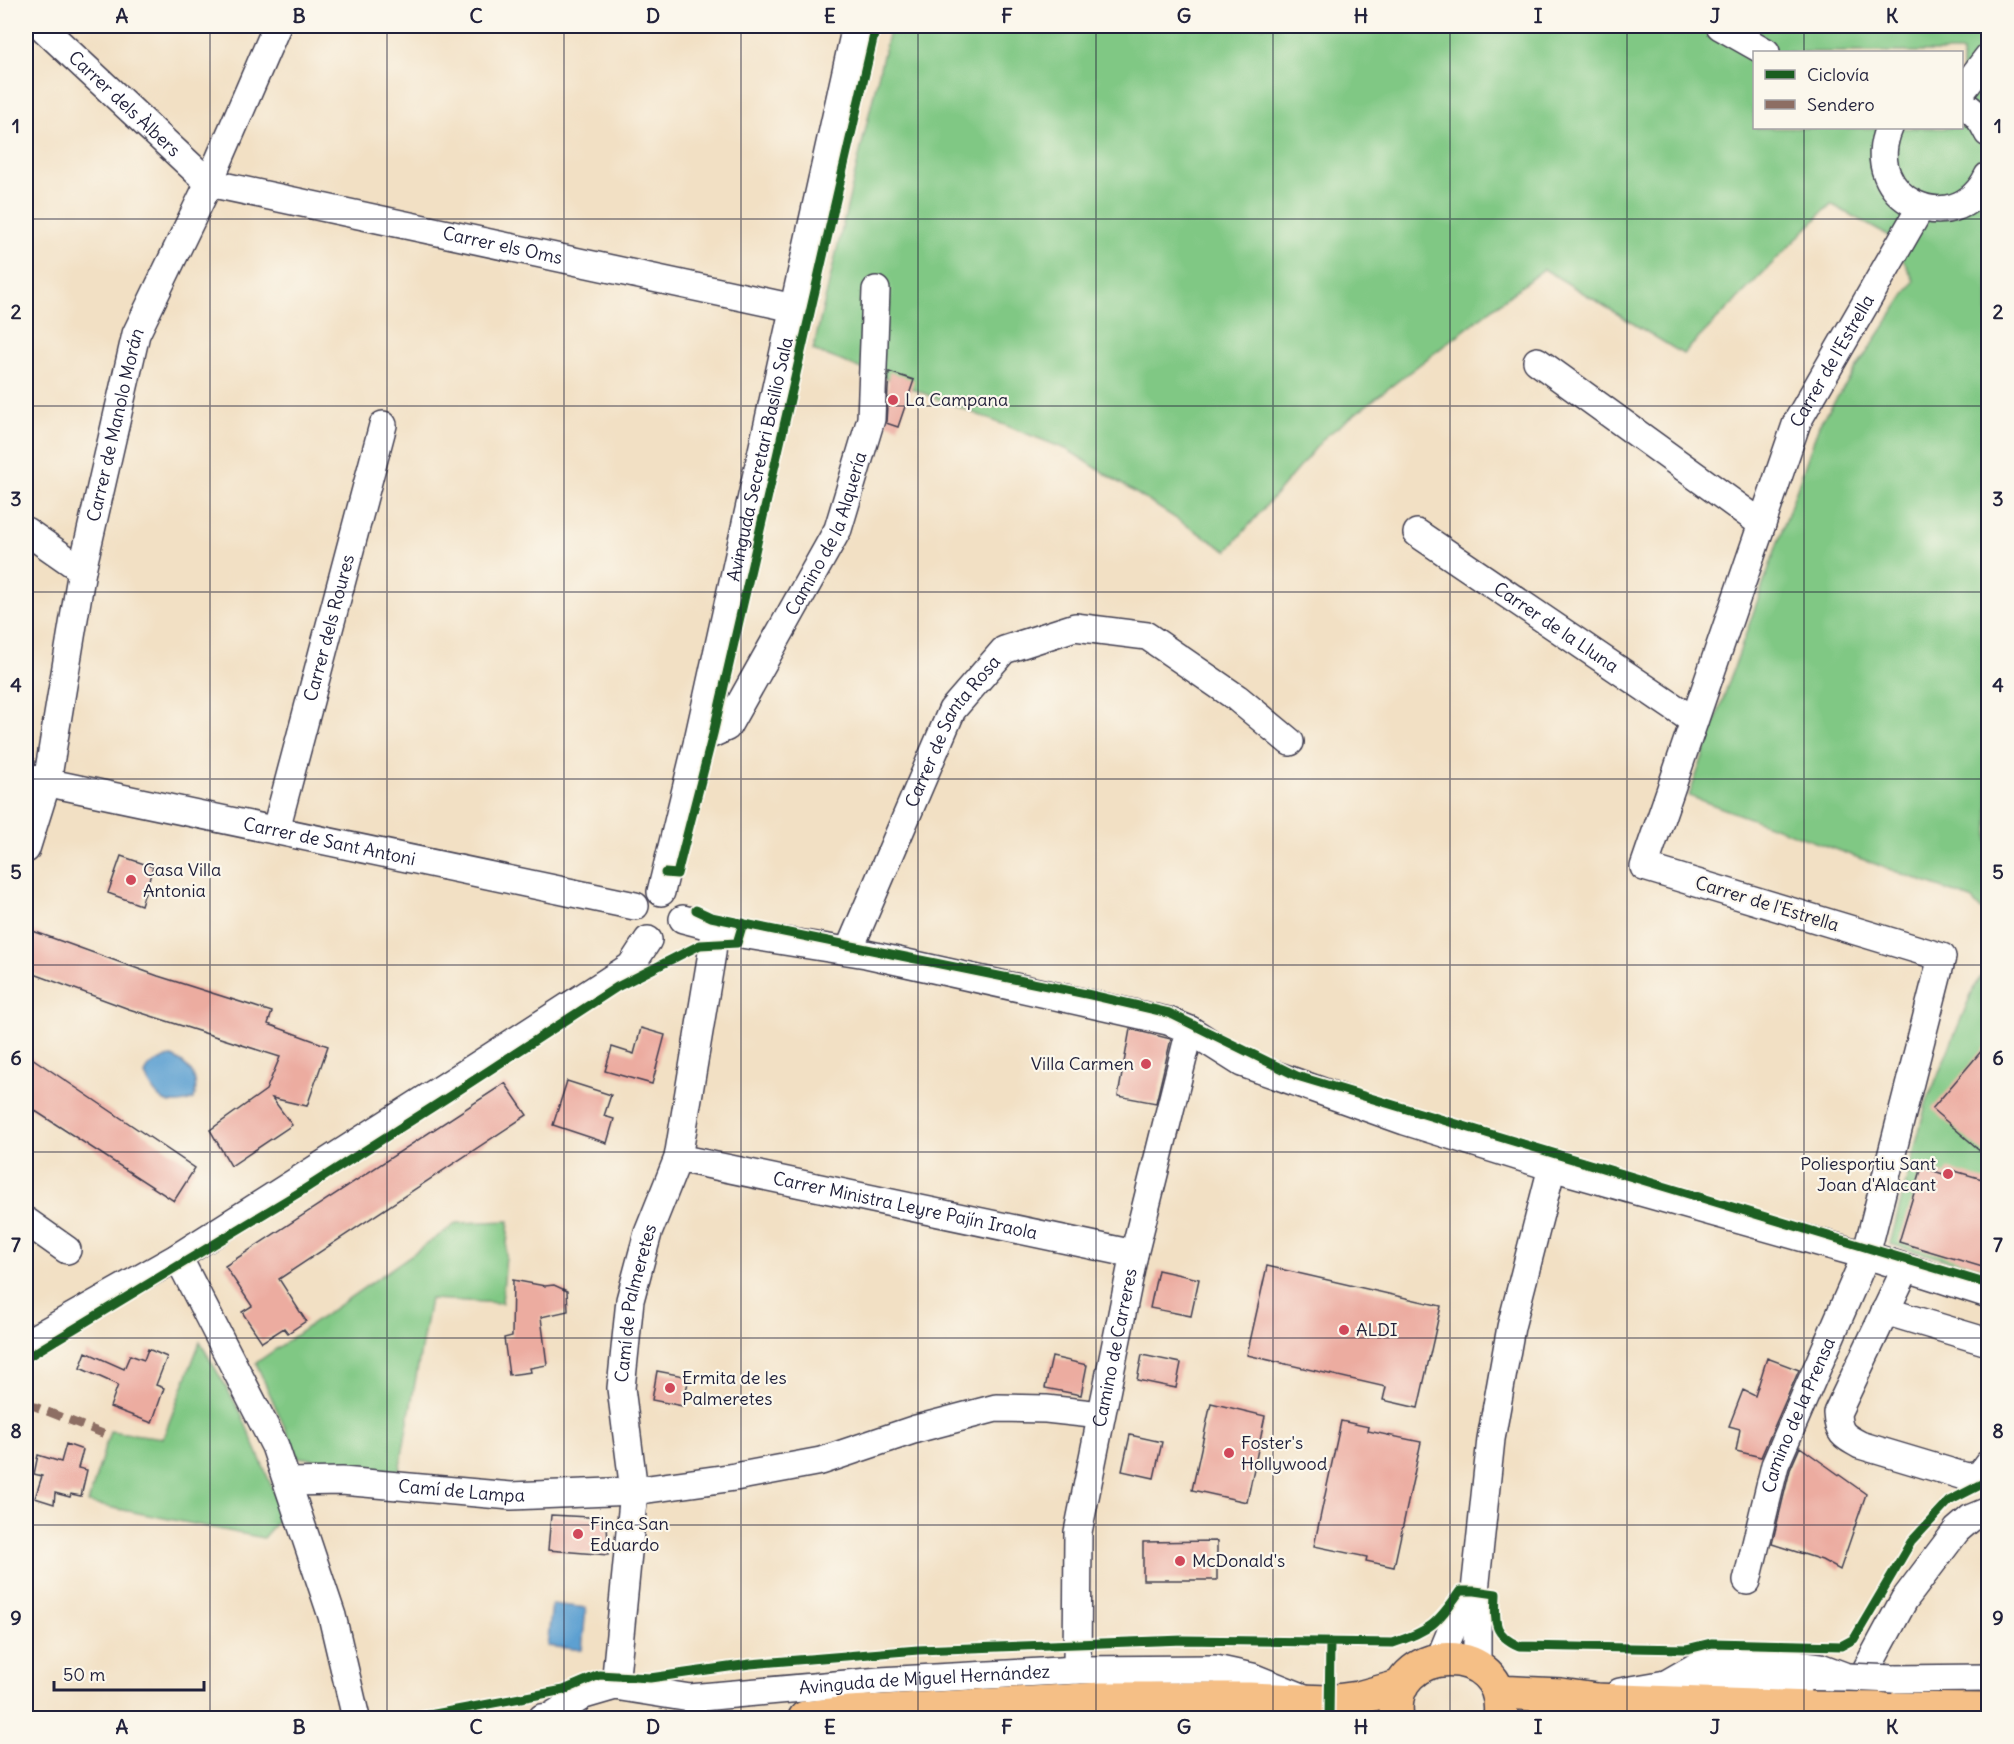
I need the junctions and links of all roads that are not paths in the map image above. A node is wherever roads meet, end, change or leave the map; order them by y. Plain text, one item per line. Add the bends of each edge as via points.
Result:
1 (41, 26) edge
2 (277, 26) edge
3 (856, 26) edge
4 (1720, 26) edge
5 (1764, 51) edge
6 (1989, 57) edge
7 (1963, 90) edge
8 (1963, 104) edge
9 (1889, 129) edge
10 (1989, 132) edge
11 (1989, 176) edge
12 (209, 183) junction
13 (1921, 207) junction
14 (876, 290) dead end
15 (794, 308) junction
16 (1537, 360) dead end
17 (383, 425) dead end
18 (1762, 524) junction
19 (26, 531) edge
20 (1417, 532) dead end
21 (82, 570) junction
22 (1694, 721) junction
23 (698, 740) junction
24 (1290, 742) dead end
25 (36, 780) edge
26 (276, 830) junction
27 (26, 849) edge
28 (661, 892) junction
29 (635, 906) junction
30 (682, 919) junction
31 (714, 929) junction
32 (648, 940) junction
33 (849, 950) junction
34 (1190, 1030) junction
35 (678, 1158) junction
36 (1552, 1167) junction
37 (26, 1221) edge
38 (66, 1250) dead end
39 (1134, 1254) junction
40 (1866, 1255) junction
41 (178, 1257) junction
42 (1906, 1268) junction
43 (1989, 1294) edge
44 (1885, 1311) junction
45 (1989, 1342) edge
46 (26, 1343) edge
47 (1101, 1414) junction
48 (1989, 1464) edge
49 (288, 1482) junction
50 (634, 1491) junction
51 (1988, 1511) edge
52 (1747, 1581) dead end
53 (1475, 1591) junction
54 (1440, 1658) junction
55 (1477, 1666) junction
56 (1077, 1671) junction
57 (1989, 1678) edge
58 (615, 1686) junction
59 (1402, 1686) junction
60 (1311, 1700) junction
61 (1596, 1700) junction
62 (1499, 1705) edge
63 (1989, 1710) edge
64 (1825, 1713) edge
65 (356, 1719) edge
66 (542, 1719) edge
67 (805, 1719) edge
68 (1396, 1719) edge

1 - 12 street, Carrer dels Àlbers
2 - 12 street, Carrer de Manolo Morán
3 - 15 street, Avinguda Secretari Basilio Sala
4 - 5 street
6 - 7 street
8 - 10 street
9 - 13 street via 1882,157 1886,173 1906,200
11 - 13 street via 1971,199 1956,207
12 - 15 street, Carrer els Oms
12 - 21 street, Carrer de Manolo Morán via 136,334
13 - 18 street, Carrer de l'Estrella via 1797,422
14 - 23 street, Camino de la Alquería via 871,419 838,530 727,727
15 - 23 street, Avinguda Secretari Basilio Sala
16 - 18 street
17 - 26 street, Carrer dels Roures
18 - 22 street, Carrer de l'Estrella
19 - 21 street
20 - 22 street, Carrer de la Lluna
21 - 25 street, Carrer de Manolo Morán
22 - 40 street, Carrer de l'Estrella via 1644,867 1942,957
23 - 28 street, Avinguda Secretari Basilio Sala
24 - 33 street, Carrer de Santa Rosa via 1237,698 1147,636 1075,627 1004,650 952,710
25 - 26 street, Carrer de Sant Antoni
25 - 27 street, Carrer de Manolo Morán
26 - 29 street, Carrer de Sant Antoni
28 - 29 street via 646,895
28 - 30 street via 675,898
29 - 32 street via 634,926
30 - 31 street
30 - 32 street via 681,927 670,938
31 - 33 street
31 - 35 street, Camí de Palmeretes
32 - 41 street via 631,966
33 - 34 street via 1168,1021
34 - 36 street via 1242,1063 1405,1121
34 - 39 street, Camino de Carreres
35 - 39 street, Carrer Ministra Leyre Pajín Iraola
35 - 50 street, Camí de Palmeretes via 648,1233 630,1300 621,1388
36 - 40 street
36 - 53 street via 1511,1327 1491,1439
37 - 38 street
39 - 47 street, Camino de Carreres
40 - 42 street
40 - 52 street, Camino de la Prensa via 1774,1465
41 - 46 street
41 - 49 street via 261,1417
42 - 43 street
42 - 44 street
44 - 45 street
44 - 48 street via 1838,1413 1838,1426 1844,1437 1967,1477 1980,1475
47 - 50 street, Camí de Lampa via 996,1408 916,1429 821,1461
47 - 56 street, Camino de Carreres via 1078,1532
49 - 50 street, Camí de Lampa via 342,1481 511,1496
49 - 65 street via 332,1616
50 - 58 street, Camí de Palmeretes
51 - 64 street via 1957,1530
53 - 54 street via 1457,1617
53 - 55 street
54 - 55 main road via 1464,1660
54 - 59 main road via 1412,1672
55 - 62 main road via 1486,1674
56 - 58 street, Avinguda de Miguel Hernández via 880,1680 690,1698
56 - 60 street, Avinguda de Miguel Hernández via 1215,1669 1252,1677
57 - 61 street, bridge via 1848,1677 1820,1667 1729,1661 1699,1665 1666,1684 1625,1690
58 - 66 street, Avinguda de Miguel Hernández via 584,1695
59 - 60 main road via 1358,1698
59 - 68 main road
60 - 67 main road via 1102,1699
61 - 62 main road via 1560,1695
61 - 64 main road
63 - 64 main road, bridge via 1879,1709

